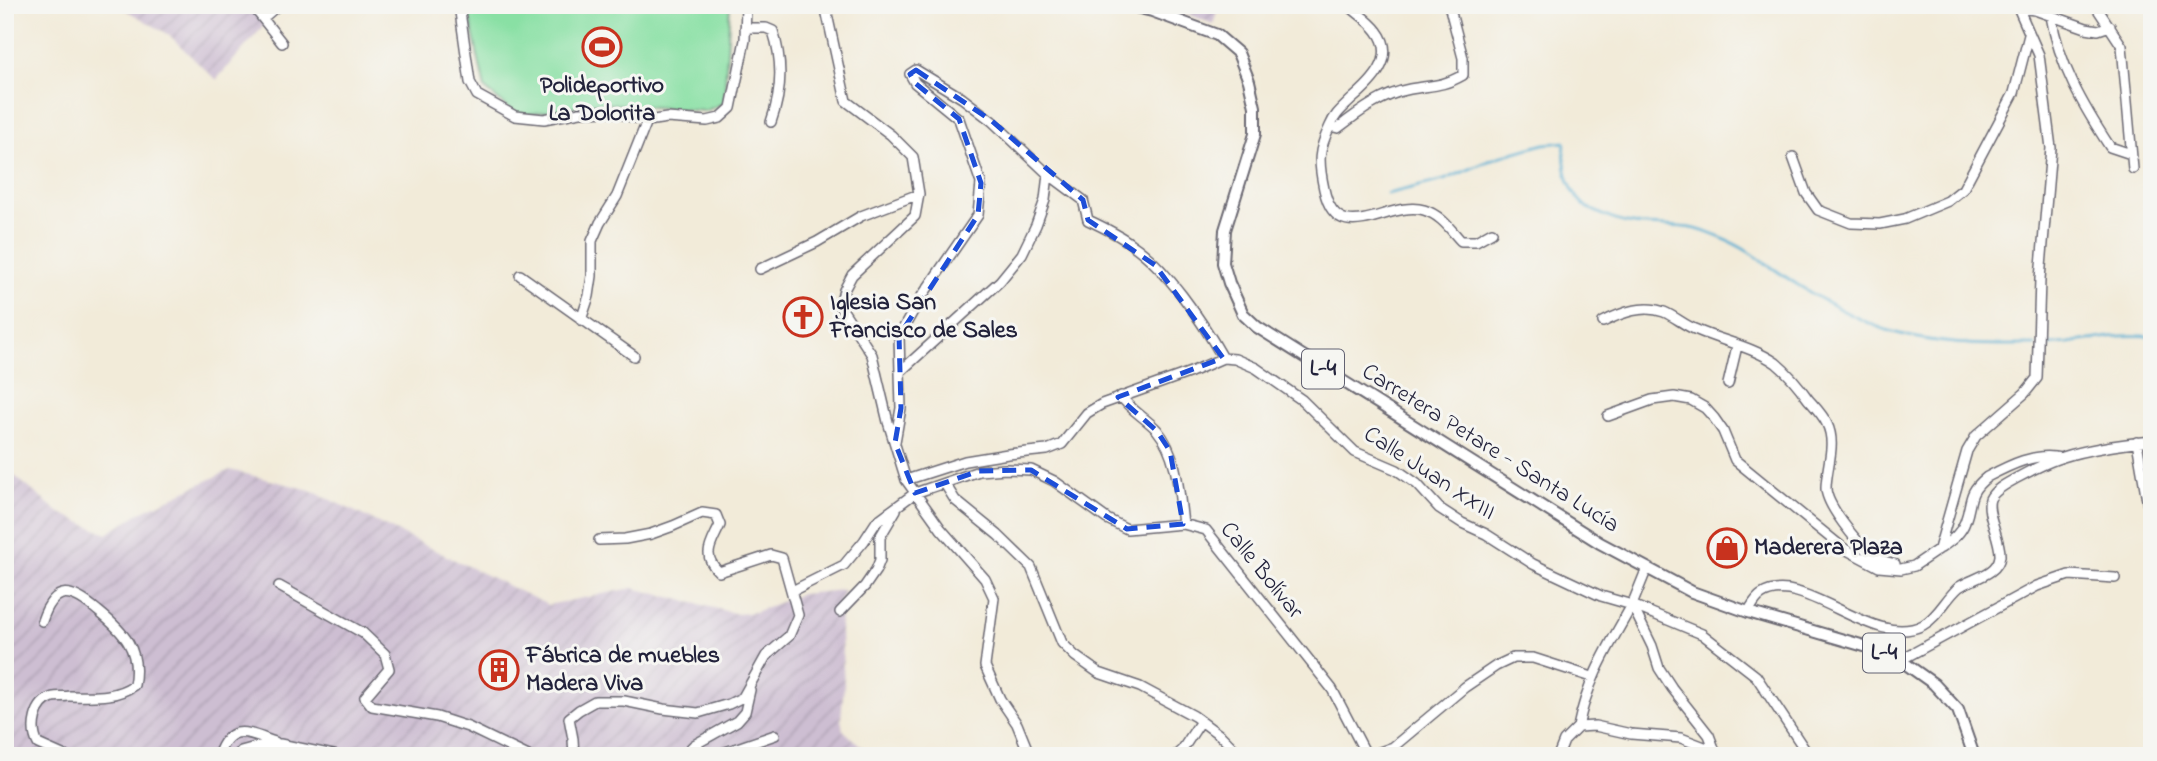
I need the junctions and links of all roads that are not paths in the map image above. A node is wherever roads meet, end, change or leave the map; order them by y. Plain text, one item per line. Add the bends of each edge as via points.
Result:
1 (252, 5) edge
2 (278, 5) edge
3 (459, 5) edge
4 (746, 5) edge
5 (825, 5) edge
6 (1128, 5) edge
7 (1348, 5) edge
8 (1449, 5) edge
9 (2095, 5) edge
10 (2018, 7) edge
11 (2051, 16) junction
12 (263, 19) junction
13 (2110, 26) junction
14 (745, 28) junction
15 (2029, 34) junction
16 (282, 43) dead end
17 (647, 121) junction
18 (771, 122) dead end
19 (1330, 126) junction
20 (2131, 154) junction
21 (1793, 157) dead end
22 (2133, 169) dead end
23 (1048, 174) junction
24 (919, 194) junction
25 (1492, 232) dead end
26 (760, 269) dead end
27 (520, 275) dead end
28 (581, 320) junction
29 (1602, 323) dead end
30 (1737, 346) junction
31 (634, 356) dead end
32 (1223, 358) junction
33 (901, 371) junction
34 (1728, 384) dead end
35 (1121, 396) junction
36 (1608, 416) dead end
37 (2152, 441) edge
38 (2137, 442) junction
39 (895, 443) junction
40 (2061, 458) junction
41 (906, 480) junction
42 (945, 484) junction
43 (915, 493) junction
44 (899, 506) junction
45 (2152, 513) edge
46 (1183, 524) junction
47 (599, 540) dead end
48 (1939, 549) junction
49 (1914, 566) junction
50 (1647, 568) junction
51 (2115, 578) dead end
52 (279, 586) dead end
53 (792, 591) junction
54 (1632, 605) junction
55 (841, 612) dead end
56 (1748, 612) junction
57 (42, 621) dead end
58 (1878, 650) junction
59 (1592, 677) junction
60 (750, 685) junction
61 (1201, 721) junction
62 (1578, 727) junction
63 (775, 735) dead end
64 (280, 744) junction
65 (1714, 753) edge
66 (65, 756) edge
67 (218, 756) edge
68 (237, 756) edge
69 (338, 756) edge
70 (528, 756) edge
71 (574, 756) edge
72 (683, 756) edge
73 (714, 756) edge
74 (1030, 756) edge
75 (1175, 756) edge
76 (1241, 756) edge
77 (1368, 756) edge
78 (1558, 756) edge
79 (1809, 756) edge
80 (1974, 756) edge

1 - 12 street
2 - 12 street
3 - 17 street via 470,82 477,95 515,116 544,120 609,111
4 - 14 street
5 - 24 street via 846,101 914,157
6 - 50 main road, Carretera Petare - Santa Lucía / L-4 via 1217,35 1238,53 1249,81 1255,134 1225,230 1223,263 1243,314 1486,472
7 - 19 street via 1376,30 1386,54 1376,76 1335,115
8 - 19 street via 1463,75 1440,86 1409,89 1377,101 1338,128
9 - 13 street
10 - 11 street
10 - 15 street
11 - 13 street via 2098,30
11 - 20 street via 2066,72 2099,130 2110,147
12 - 16 street
13 - 20 street via 2122,46
14 - 17 street via 732,108 707,121
14 - 18 street via 766,27 773,32 778,48 779,101
15 - 21 street via 2014,93 1963,189 1948,201 1905,219 1851,223 1818,210 1805,192
15 - 48 street via 2039,55 2051,148 2036,378 1976,436 1967,451
17 - 28 street via 617,196 592,241 592,276
19 - 25 street via 1321,145 1320,169 1333,212 1353,221 1423,209 1443,220 1461,241 1476,241
20 - 22 street
23 - 32 street via 1083,200 1088,220 1133,244 1156,265 1193,310
23 - 33 street via 1045,200 1023,254 1000,281
23 - 33 street via 962,97 916,70 910,74 959,119 981,183 978,215 899,335
24 - 26 street via 861,216
24 - 39 street via 915,216 852,275 841,306 872,355
27 - 28 street
28 - 31 street
29 - 30 street via 1626,312 1656,310
30 - 34 street
30 - 49 street via 1777,364 1824,419 1831,439 1827,495 1853,534 1877,558
32 - 35 street
32 - 54 street, Calle Juan XXIII via 1256,368 1302,400 1355,452 1397,470 1462,523 1533,564 1601,596
33 - 39 street
35 - 41 street via 1087,413 1062,444 965,461
35 - 46 street via 1157,431 1170,451
36 - 49 street via 1663,398 1696,402 1719,425 1735,460 1843,548 1879,567
37 - 38 street
38 - 40 street
38 - 45 street
39 - 41 street
40 - 48 street via 2037,456 1980,482 1962,528
40 - 56 street via 1995,492 1990,508 1999,544 1998,562 1989,573 1957,589 1923,625 1880,626 1783,590 1761,595
41 - 43 street
42 - 43 street, Calle Bolívar
42 - 46 street, Calle Bolívar via 979,471 1031,470 1127,529
42 - 61 street via 955,500 1031,567 1062,643 1075,656 1099,673 1140,687
43 - 44 street
43 - 74 street via 985,579 994,598 985,666
44 - 53 street via 877,520 844,565
44 - 55 street via 880,537 876,570
46 - 77 street, Calle Bolívar via 1206,530 1308,657 1332,688
47 - 53 street via 651,534 702,513 716,515 720,526 708,555 710,564 719,572 771,555 782,558
48 - 49 street
50 - 54 street
50 - 56 main road, Carretera Petare - Santa Lucía / L-4 via 1692,592
51 - 58 street via 2069,575 2037,586 1908,656
52 - 70 street via 363,633 385,654 389,669 365,697 372,706 447,720
53 - 60 street via 798,615 789,636 766,656
54 - 59 street
54 - 65 street via 1659,668 1709,735
54 - 79 street, Calle Juan XXIII via 1702,634 1756,676
56 - 58 main road, Carretera Petare - Santa Lucía / L-4
57 - 66 street via 56,596 81,597 120,629 137,670 134,685 123,693 52,697 42,704 33,735 38,744
58 - 80 main road, Carretera Petare - Santa Lucía / L-4 via 1934,684 1958,710
59 - 62 street
59 - 77 street via 1533,658 1513,658 1465,687 1392,747
60 - 71 street via 743,697 698,713 595,701 569,718
60 - 72 street via 744,712 737,721
61 - 75 street
61 - 76 street
62 - 65 street via 1681,738
62 - 78 street via 1564,741
63 - 73 street
64 - 67 street via 240,732 223,741
64 - 68 street via 241,751
64 - 69 street

